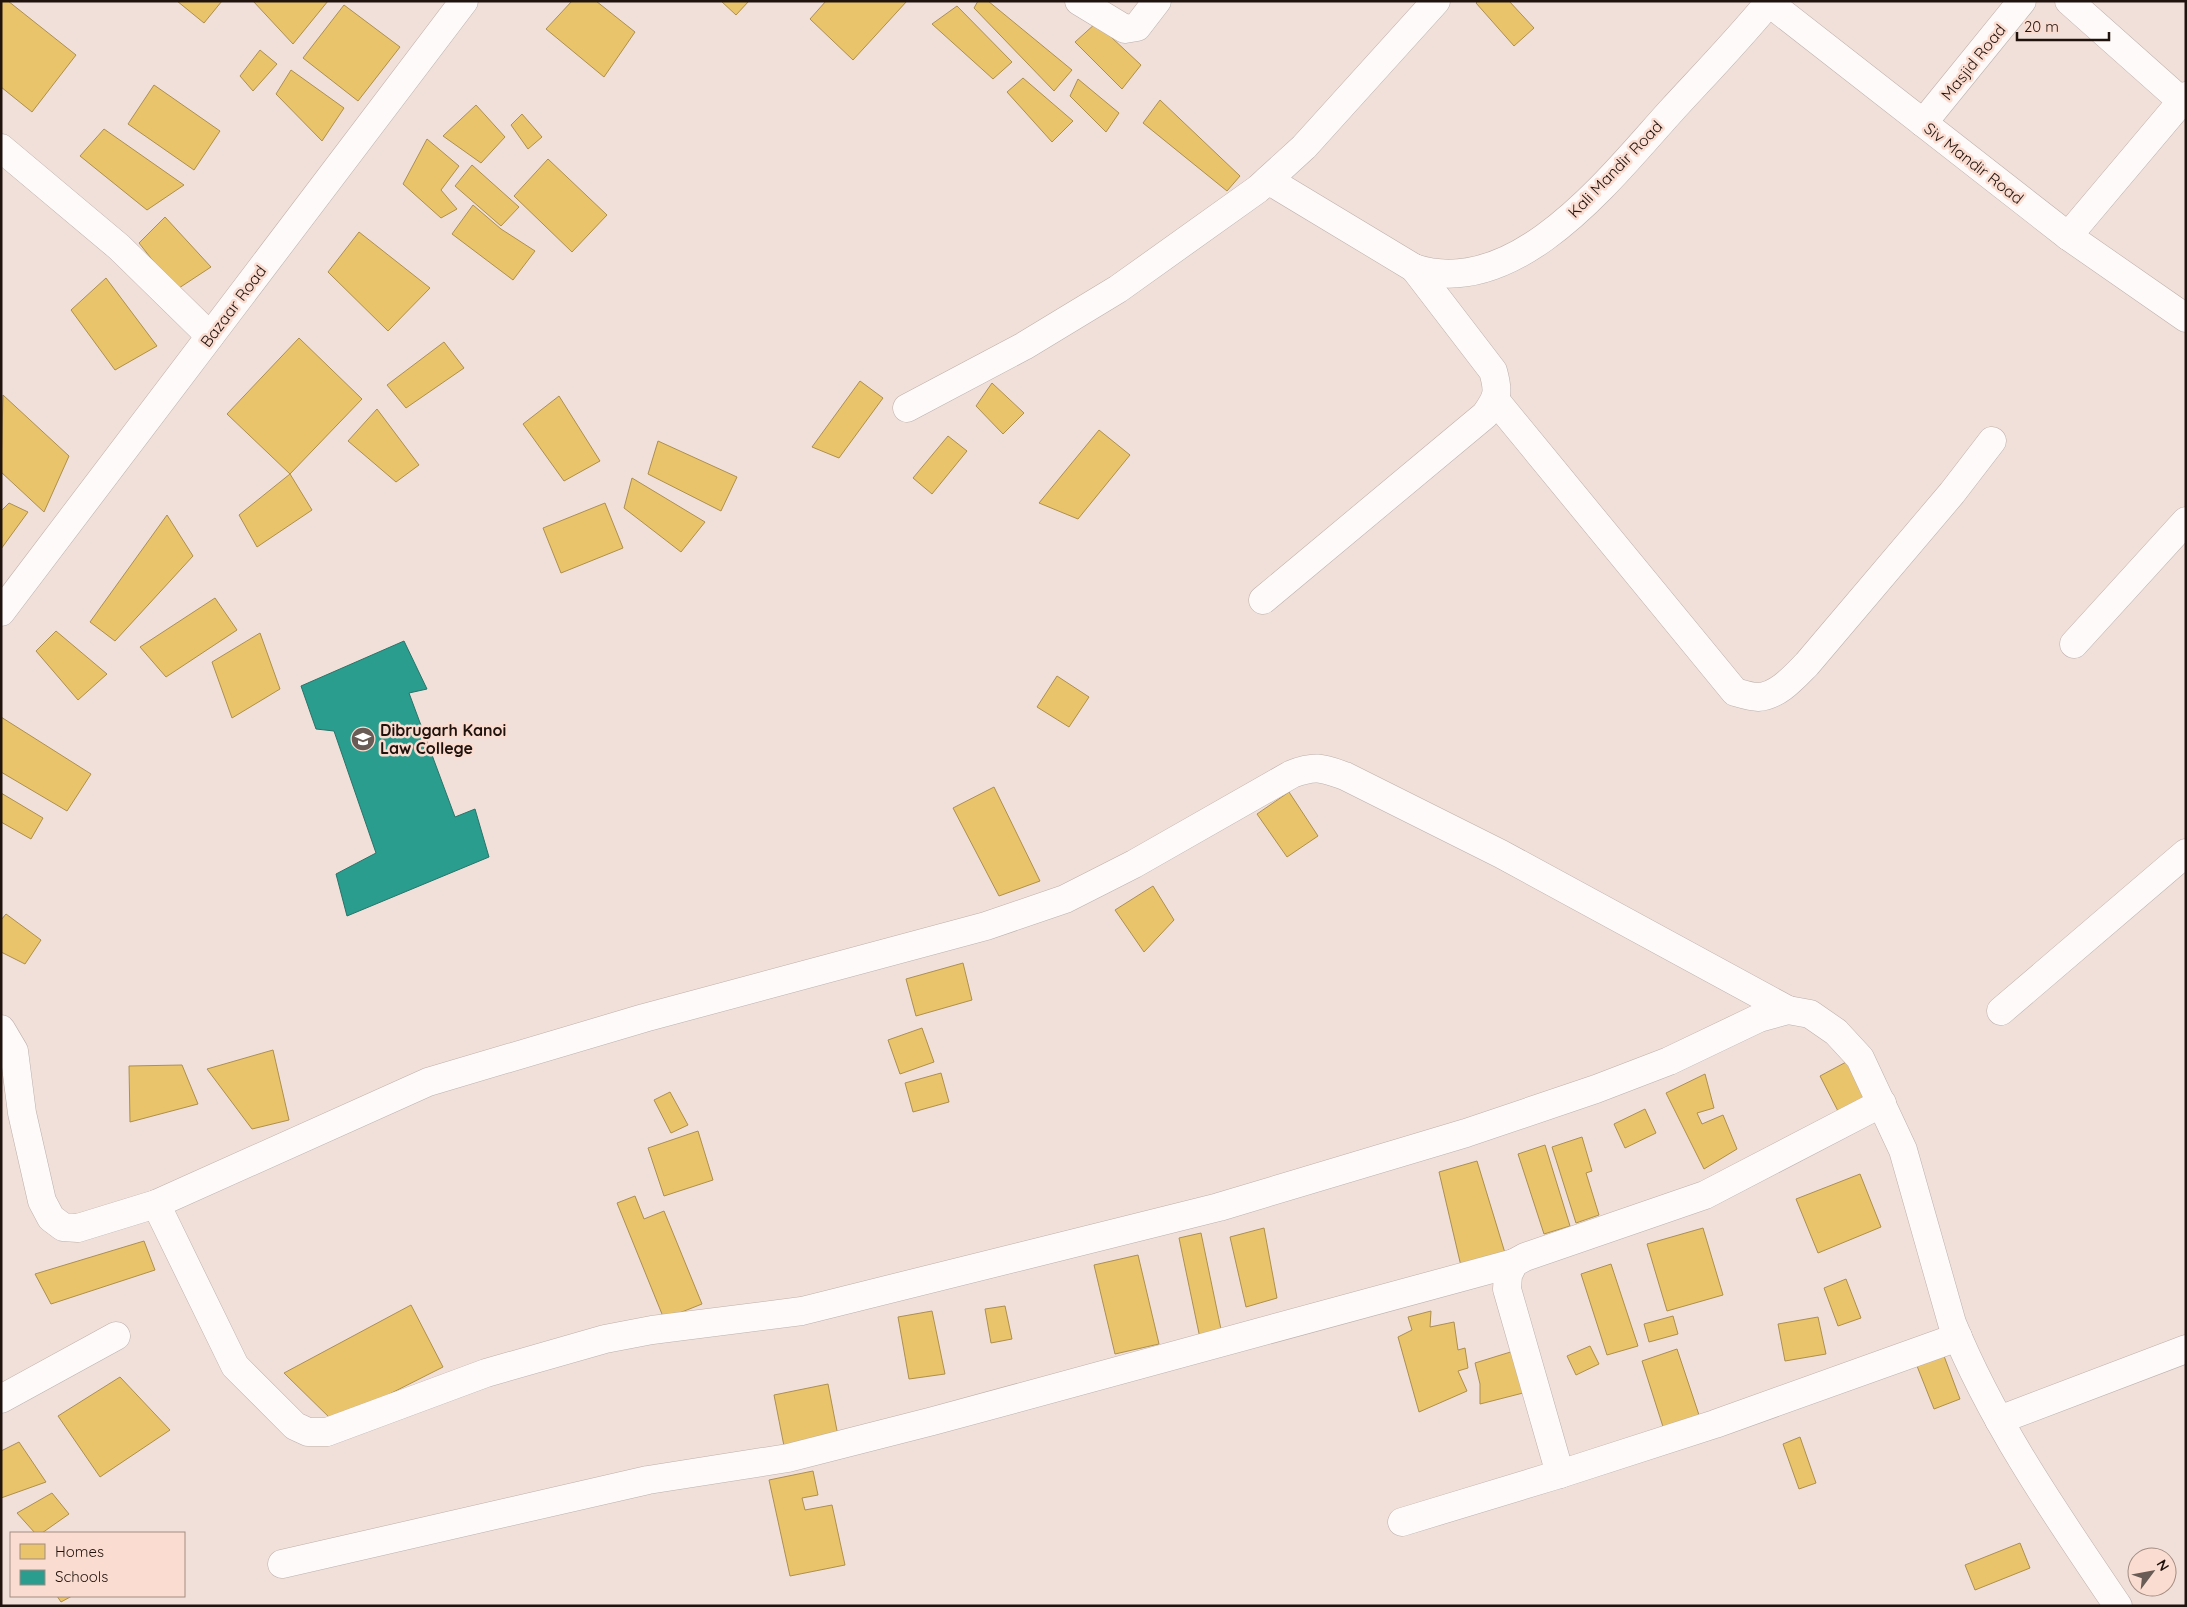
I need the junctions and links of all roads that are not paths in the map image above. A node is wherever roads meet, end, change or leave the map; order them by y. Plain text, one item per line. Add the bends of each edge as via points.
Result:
1 (464, 1) edge
2 (1079, 1) edge
3 (1157, 1) edge
4 (1436, 1) edge
5 (2022, 1) edge
6 (2069, 1) edge
7 (1769, 2) edge
8 (2184, 101) edge
9 (1923, 123) junction
10 (1, 148) edge
11 (1268, 180) junction
12 (2068, 236) junction
13 (1414, 268) junction
14 (2186, 318) edge
15 (210, 336) junction
16 (1496, 401) junction
17 (907, 408) dead end
18 (1992, 441) dead end
19 (2186, 521) edge
20 (1263, 600) dead end
21 (1, 612) edge
22 (2074, 644) dead end
23 (2186, 854) edge
24 (1788, 1010) junction
25 (2001, 1011) dead end
26 (1, 1029) edge
27 (1882, 1103) junction
28 (156, 1204) junction
29 (1514, 1263) junction
30 (116, 1336) dead end
31 (1958, 1337) junction
32 (2186, 1348) edge
33 (1, 1399) edge
34 (1999, 1420) junction
35 (1560, 1474) junction
36 (1402, 1522) dead end
37 (282, 1564) dead end
38 (2118, 1606) edge

1 - 15 street, Bazaar Road
2 - 3 street via 1125,29 1137,27
4 - 11 street via 1304,148
5 - 9 street, Masjid Road
6 - 8 street
7 - 9 street, Siv Mandir Road
7 - 13 street, Kali Mandir Road via 1596,193 1550,233 1496,264 1472,271 1432,274
8 - 12 street
9 - 12 street, Siv Mandir Road
10 - 15 street via 119,247
11 - 13 street, Kali Mandir Road
11 - 17 street via 1118,289 1024,346
12 - 14 street, Siv Mandir Road
13 - 16 street via 1493,371 1498,387
15 - 21 street, Bazaar Road
16 - 18 street via 1735,692 1758,697 1774,692 1806,664 1952,493
16 - 20 street via 1485,415
19 - 22 street
23 - 25 street
24 - 27 street via 1810,1014 1836,1032 1860,1058
24 - 28 street via 1493,849 1345,776 1321,767 1309,768 1292,774 1134,864 1065,899 986,926 644,1018 428,1082
24 - 28 street via 1759,1018 1669,1061 1596,1089 1333,1174 1219,1207 802,1311 605,1339 486,1373 328,1432 308,1432 295,1426 236,1366
26 - 28 street via 14,1051 22,1113 42,1201 51,1218 63,1227 78,1228
27 - 29 street via 1705,1195 1541,1250
27 - 31 street via 1903,1150
29 - 35 street via 1508,1275 1507,1289
29 - 37 street via 933,1422 788,1458 648,1480
30 - 33 street
31 - 34 street
31 - 35 street via 1715,1424
32 - 34 street
34 - 38 street
35 - 36 street

